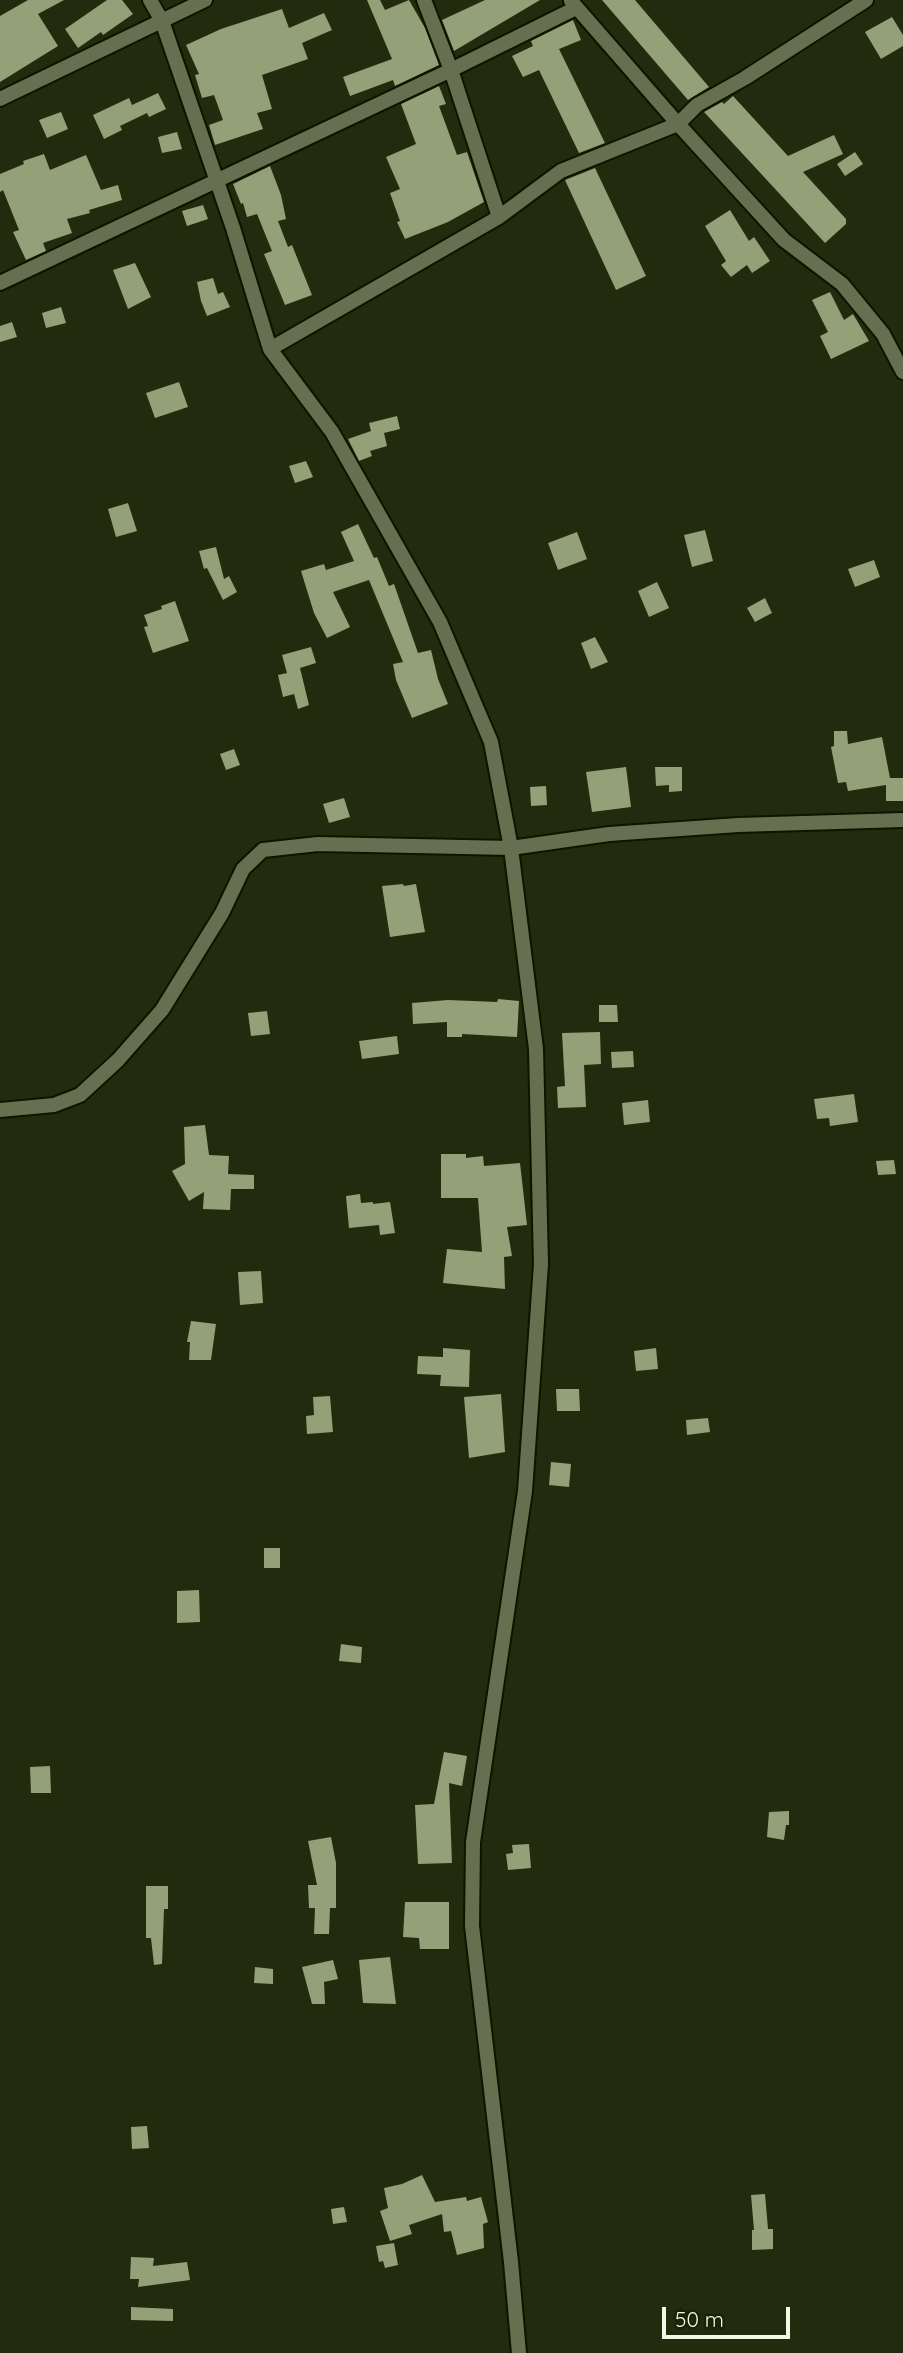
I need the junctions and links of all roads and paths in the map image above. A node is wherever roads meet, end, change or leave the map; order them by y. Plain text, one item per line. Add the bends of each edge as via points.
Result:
1 (149, 0) edge
2 (205, 0) edge
3 (424, 0) edge
4 (866, 0) edge
5 (573, 4) edge
6 (162, 20) junction
7 (451, 70) junction
8 (0, 99) edge
9 (678, 124) junction
10 (216, 180) junction
11 (499, 217) junction
12 (0, 283) edge
13 (270, 349) junction
14 (903, 372) edge
15 (903, 820) edge
16 (511, 848) junction
17 (0, 1110) edge
18 (519, 2353) edge

1 - 6 street
2 - 6 street
3 - 7 street
4 - 9 street via 697,105
5 - 7 street
5 - 9 street
6 - 8 street
6 - 10 street
7 - 10 street
7 - 11 street
9 - 11 street via 561,172
9 - 14 street via 784,240 842,284 883,334
10 - 12 street
10 - 13 street
11 - 13 street
13 - 16 street via 332,432 440,622 491,742
15 - 16 street via 609,834
16 - 17 street via 318,844 263,850 243,869 222,913 162,1010 118,1060 80,1095 54,1105
16 - 18 street via 536,1049 541,1264 525,1491 473,1842 472,1926

